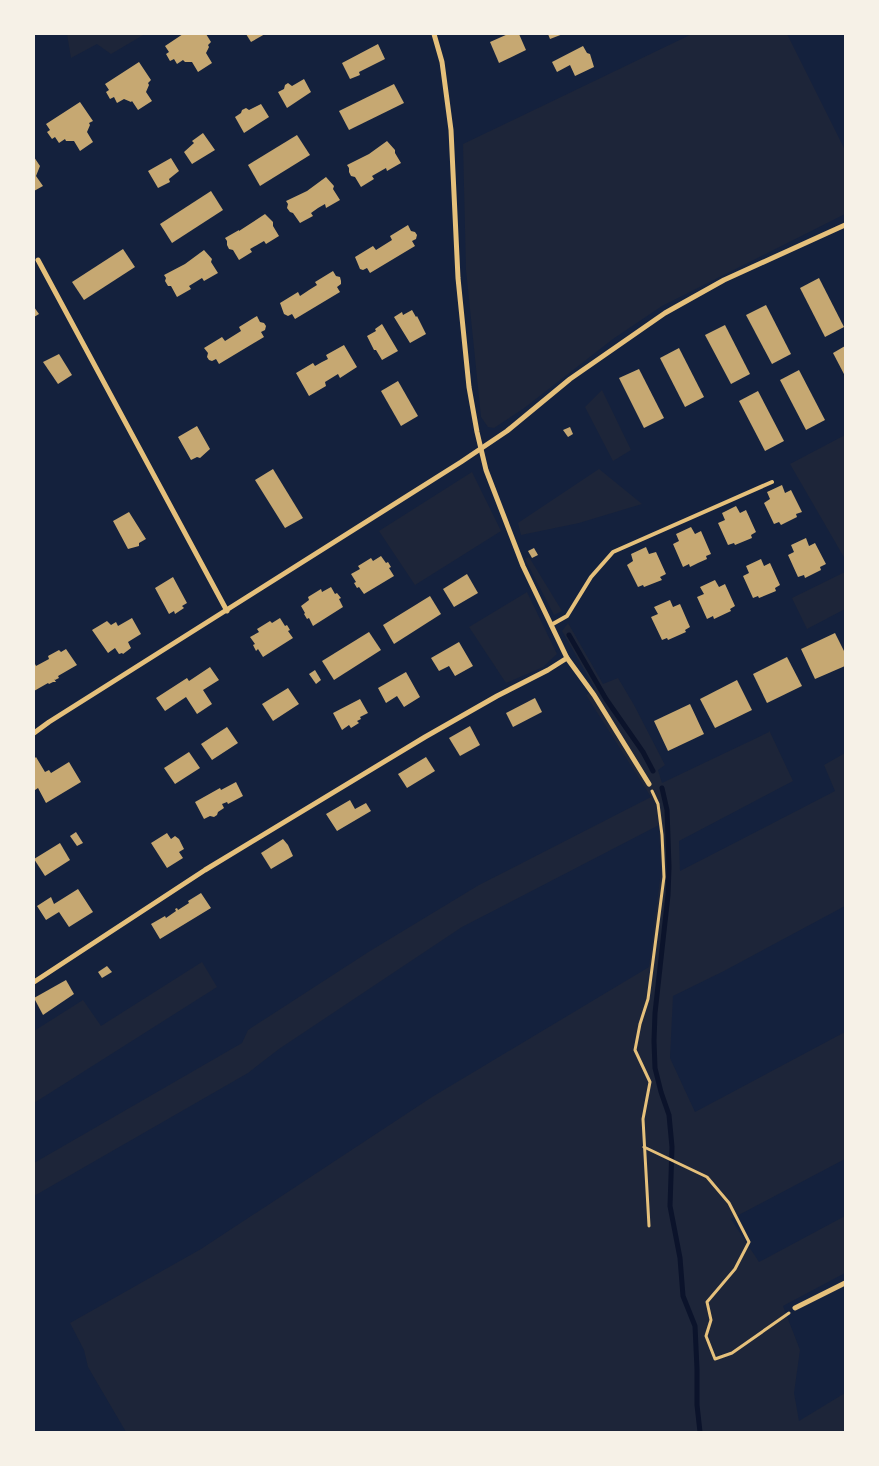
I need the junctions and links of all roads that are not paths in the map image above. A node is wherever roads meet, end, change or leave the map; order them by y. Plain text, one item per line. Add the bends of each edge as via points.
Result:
1 (434, 34) edge
2 (845, 225) edge
3 (38, 260) dead end
4 (480, 448) junction
5 (772, 482) dead end
6 (227, 611) junction
7 (552, 625) junction
8 (567, 658) junction
9 (34, 733) edge
10 (648, 784) road end
11 (34, 982) edge
12 (845, 1283) edge
13 (795, 1308) road end

1 - 4 street via 442,62 451,130 458,278 469,387
2 - 4 street via 724,280 665,313 577,373 507,431
3 - 6 street
4 - 6 street
4 - 7 street via 523,566
5 - 7 lane via 613,552 591,577 567,616
6 - 9 street
7 - 8 street
8 - 10 street
8 - 11 street via 425,737 221,860
12 - 13 street

